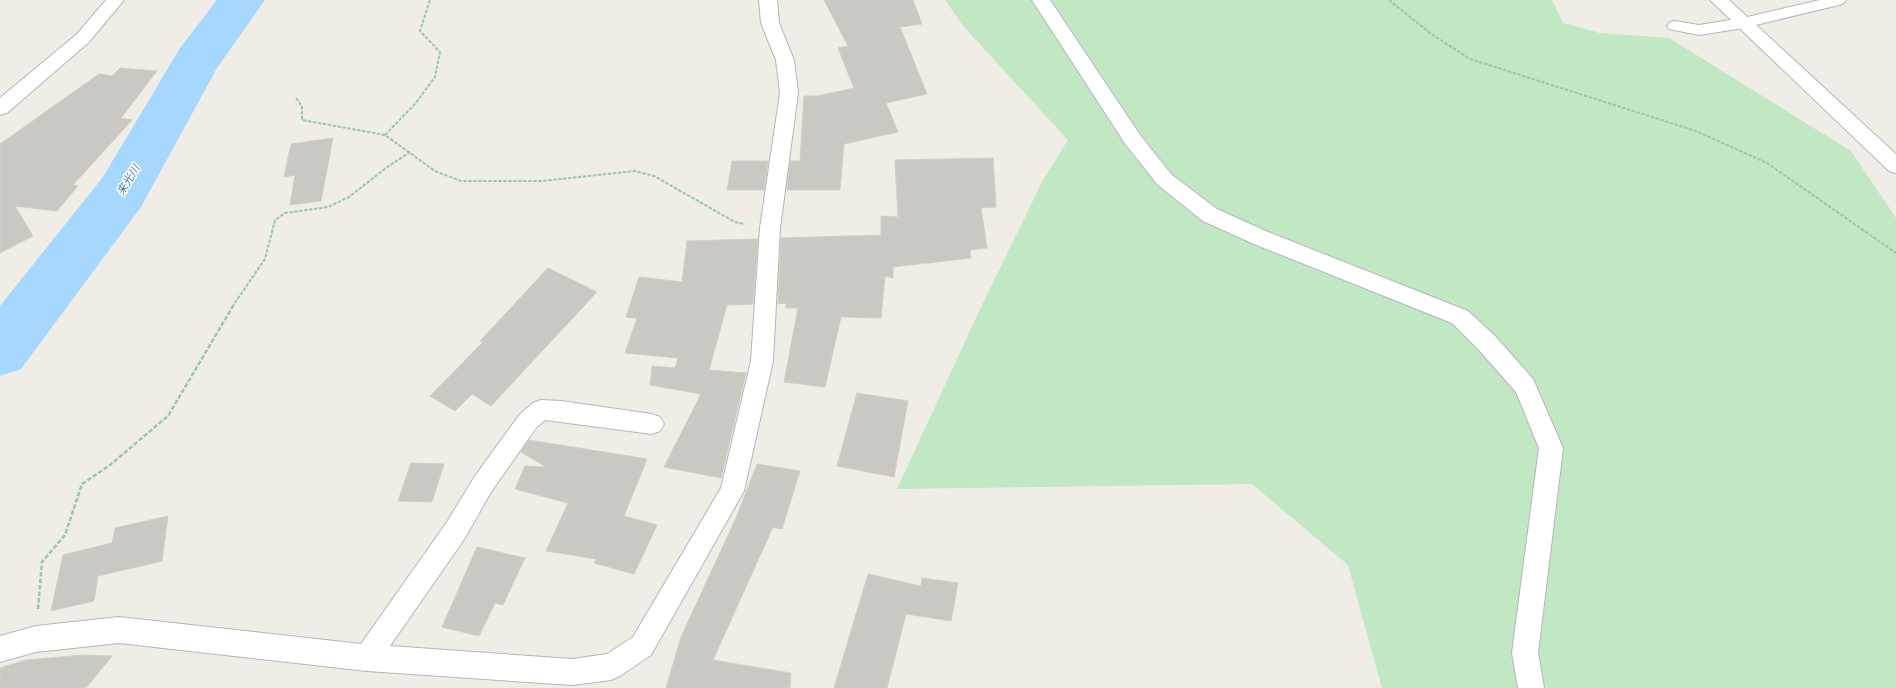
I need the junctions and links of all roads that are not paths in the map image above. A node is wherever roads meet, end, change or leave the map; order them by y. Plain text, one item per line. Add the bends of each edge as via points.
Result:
1 (115, 0) edge
2 (768, 0) edge
3 (1041, 0) edge
4 (1719, 0) edge
5 (1839, 0) edge
6 (1743, 23) junction
7 (1674, 26) dead end
8 (0, 108) edge
9 (1896, 166) edge
10 (652, 424) dead end
11 (0, 649) edge
12 (367, 658) junction
13 (1531, 688) edge

1 - 8 street via 83,38
2 - 12 street via 770,22 785,60 789,93 770,228 762,361 732,491 642,646 611,666 572,672
3 - 13 street via 1133,140 1165,180 1210,215 1261,238 1460,317 1525,386 1551,448 1525,653
4 - 6 street
5 - 6 lane
6 - 7 lane via 1699,30
6 - 9 street
10 - 12 street via 541,410 528,420 482,484 456,530
11 - 12 street via 36,639 119,630

